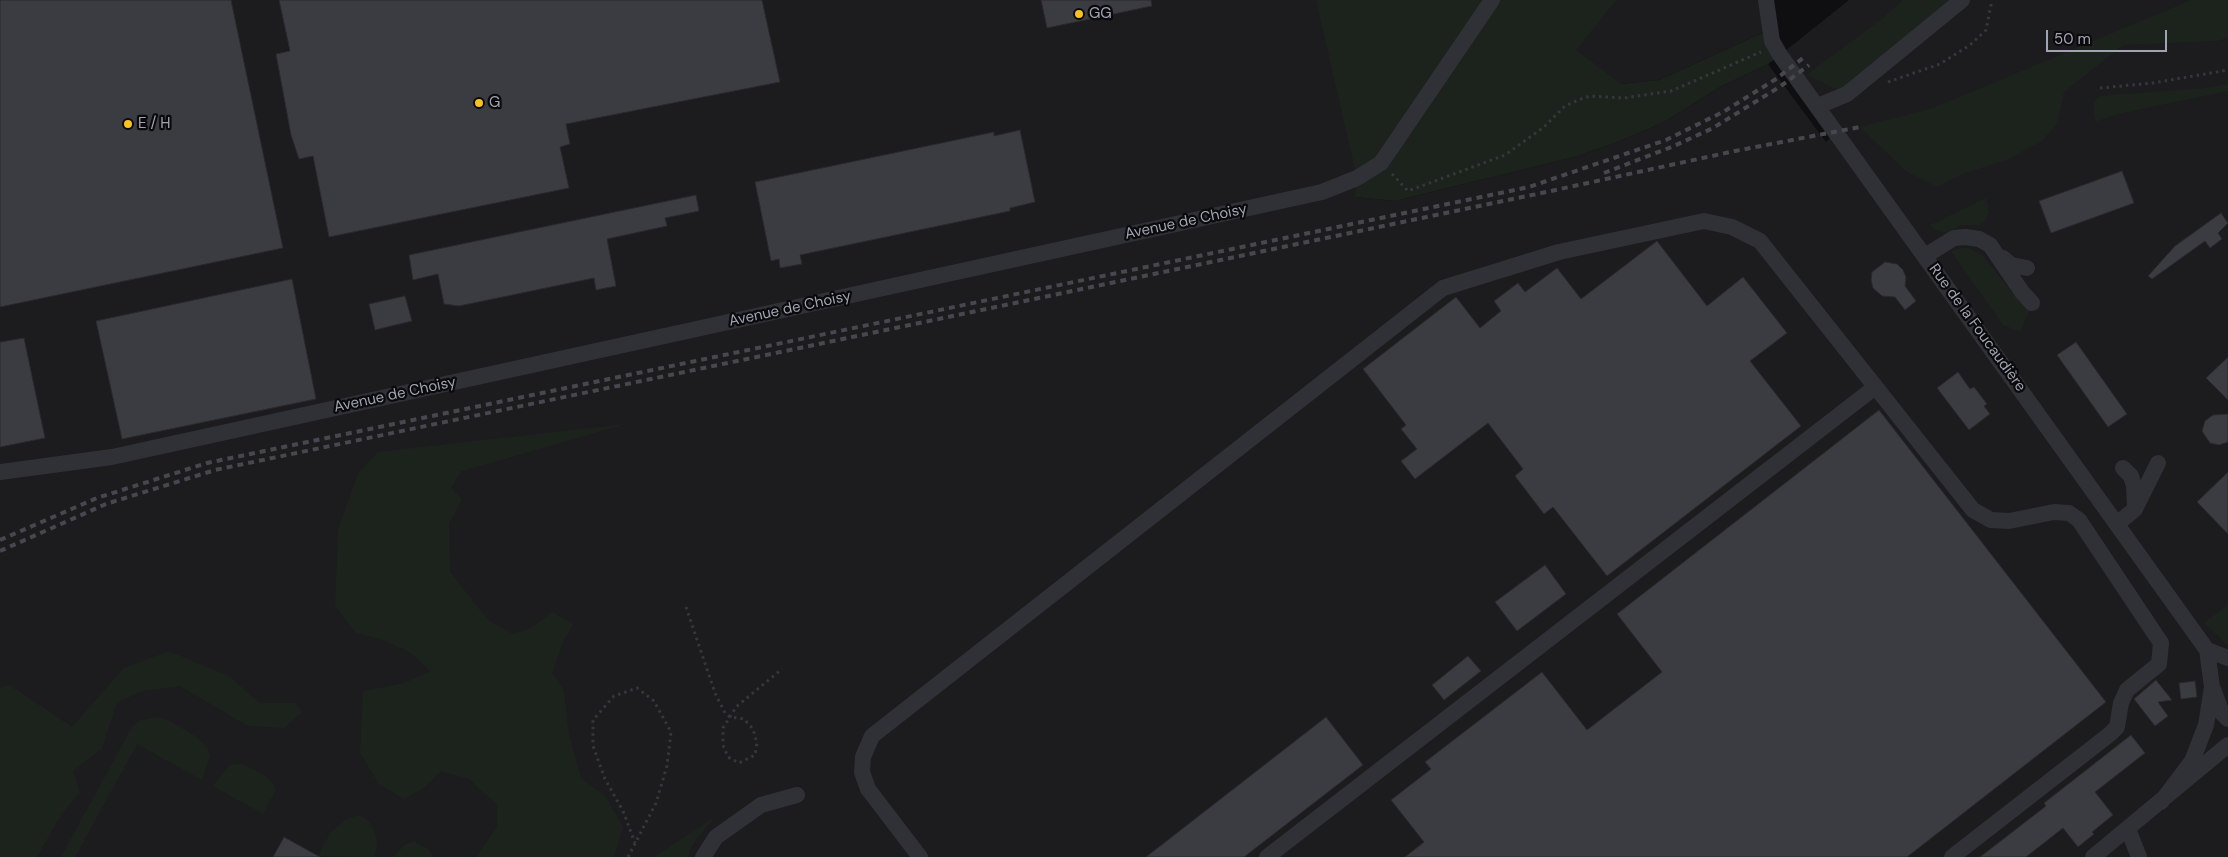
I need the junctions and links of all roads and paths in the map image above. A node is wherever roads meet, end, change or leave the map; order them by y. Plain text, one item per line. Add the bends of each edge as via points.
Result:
1 (1492, 0) edge
2 (1766, 0) edge
3 (1962, 0) edge
4 (1992, 0) edge
5 (1775, 47) junction
6 (2228, 70) edge
7 (1881, 84) dead end
8 (2100, 88) dead end
9 (1818, 106) junction
10 (1381, 163) junction
11 (1990, 245) junction
12 (1925, 256) junction
13 (2027, 268) dead end
14 (2032, 303) dead end
15 (1874, 388) junction
16 (2158, 463) dead end
17 (2123, 468) dead end
18 (0, 472) edge
19 (2135, 509) junction
20 (2118, 524) junction
21 (686, 607) dead end
22 (2207, 650) junction
23 (2228, 658) edge
24 (782, 669) dead end
25 (2212, 687) junction
26 (730, 717) junction
27 (2228, 719) edge
28 (2228, 745) edge
29 (797, 796) dead end
30 (2161, 802) junction
31 (2128, 829) junction
32 (635, 843) junction
33 (628, 857) edge
34 (704, 857) edge
35 (920, 857) edge
36 (1267, 857) edge
37 (1952, 857) edge
38 (2092, 857) edge
39 (2139, 857) edge

1 - 10 street, Avenue de Choisy
2 - 5 street, Rue de la Foucaudière via 1769,30
3 - 9 street via 1847,94
4 - 7 path via 1986,30 1970,45 1940,64
5 - 9 street, Rue de la Foucaudière
5 - 10 path via 1671,91 1624,98 1590,96 1578,100 1566,106 1505,156 1408,191
6 - 8 path
9 - 12 street, Rue de la Foucaudière
10 - 18 street, Avenue de Choisy via 1357,178 1302,197 112,457
11 - 12 street via 1972,238 1954,238
11 - 13 street via 2011,265
11 - 14 street
12 - 20 street, Rue de la Foucaudière
15 - 35 street via 1760,240 1732,227 1704,221 1569,250 1443,288 872,736 862,757 862,772 868,789
15 - 36 street
15 - 37 street via 1973,510 1991,520 2009,521 2054,512 2069,513 2079,520 2161,643 2159,664 2127,690 2116,728
16 - 19 street
17 - 19 street via 2131,476 2134,486
19 - 20 street
20 - 22 street, Rue de la Foucaudière
21 - 26 path via 715,693
22 - 23 street
22 - 25 street, Rue de la Foucaudière
24 - 26 path via 736,707
25 - 27 street, Rue de la Foucaudière via 2222,713
25 - 30 street, Rue de la Foucaudière via 2206,725 2192,761
26 - 26 path via 723,728 723,745 728,757 739,763 755,755 757,743 753,729 744,719
28 - 30 street
29 - 34 street via 761,805 716,837
30 - 31 street
31 - 38 street
31 - 39 street
32 - 32 path via 656,803 667,766 671,732 654,701 638,688 614,696 593,720 593,746
32 - 33 path

